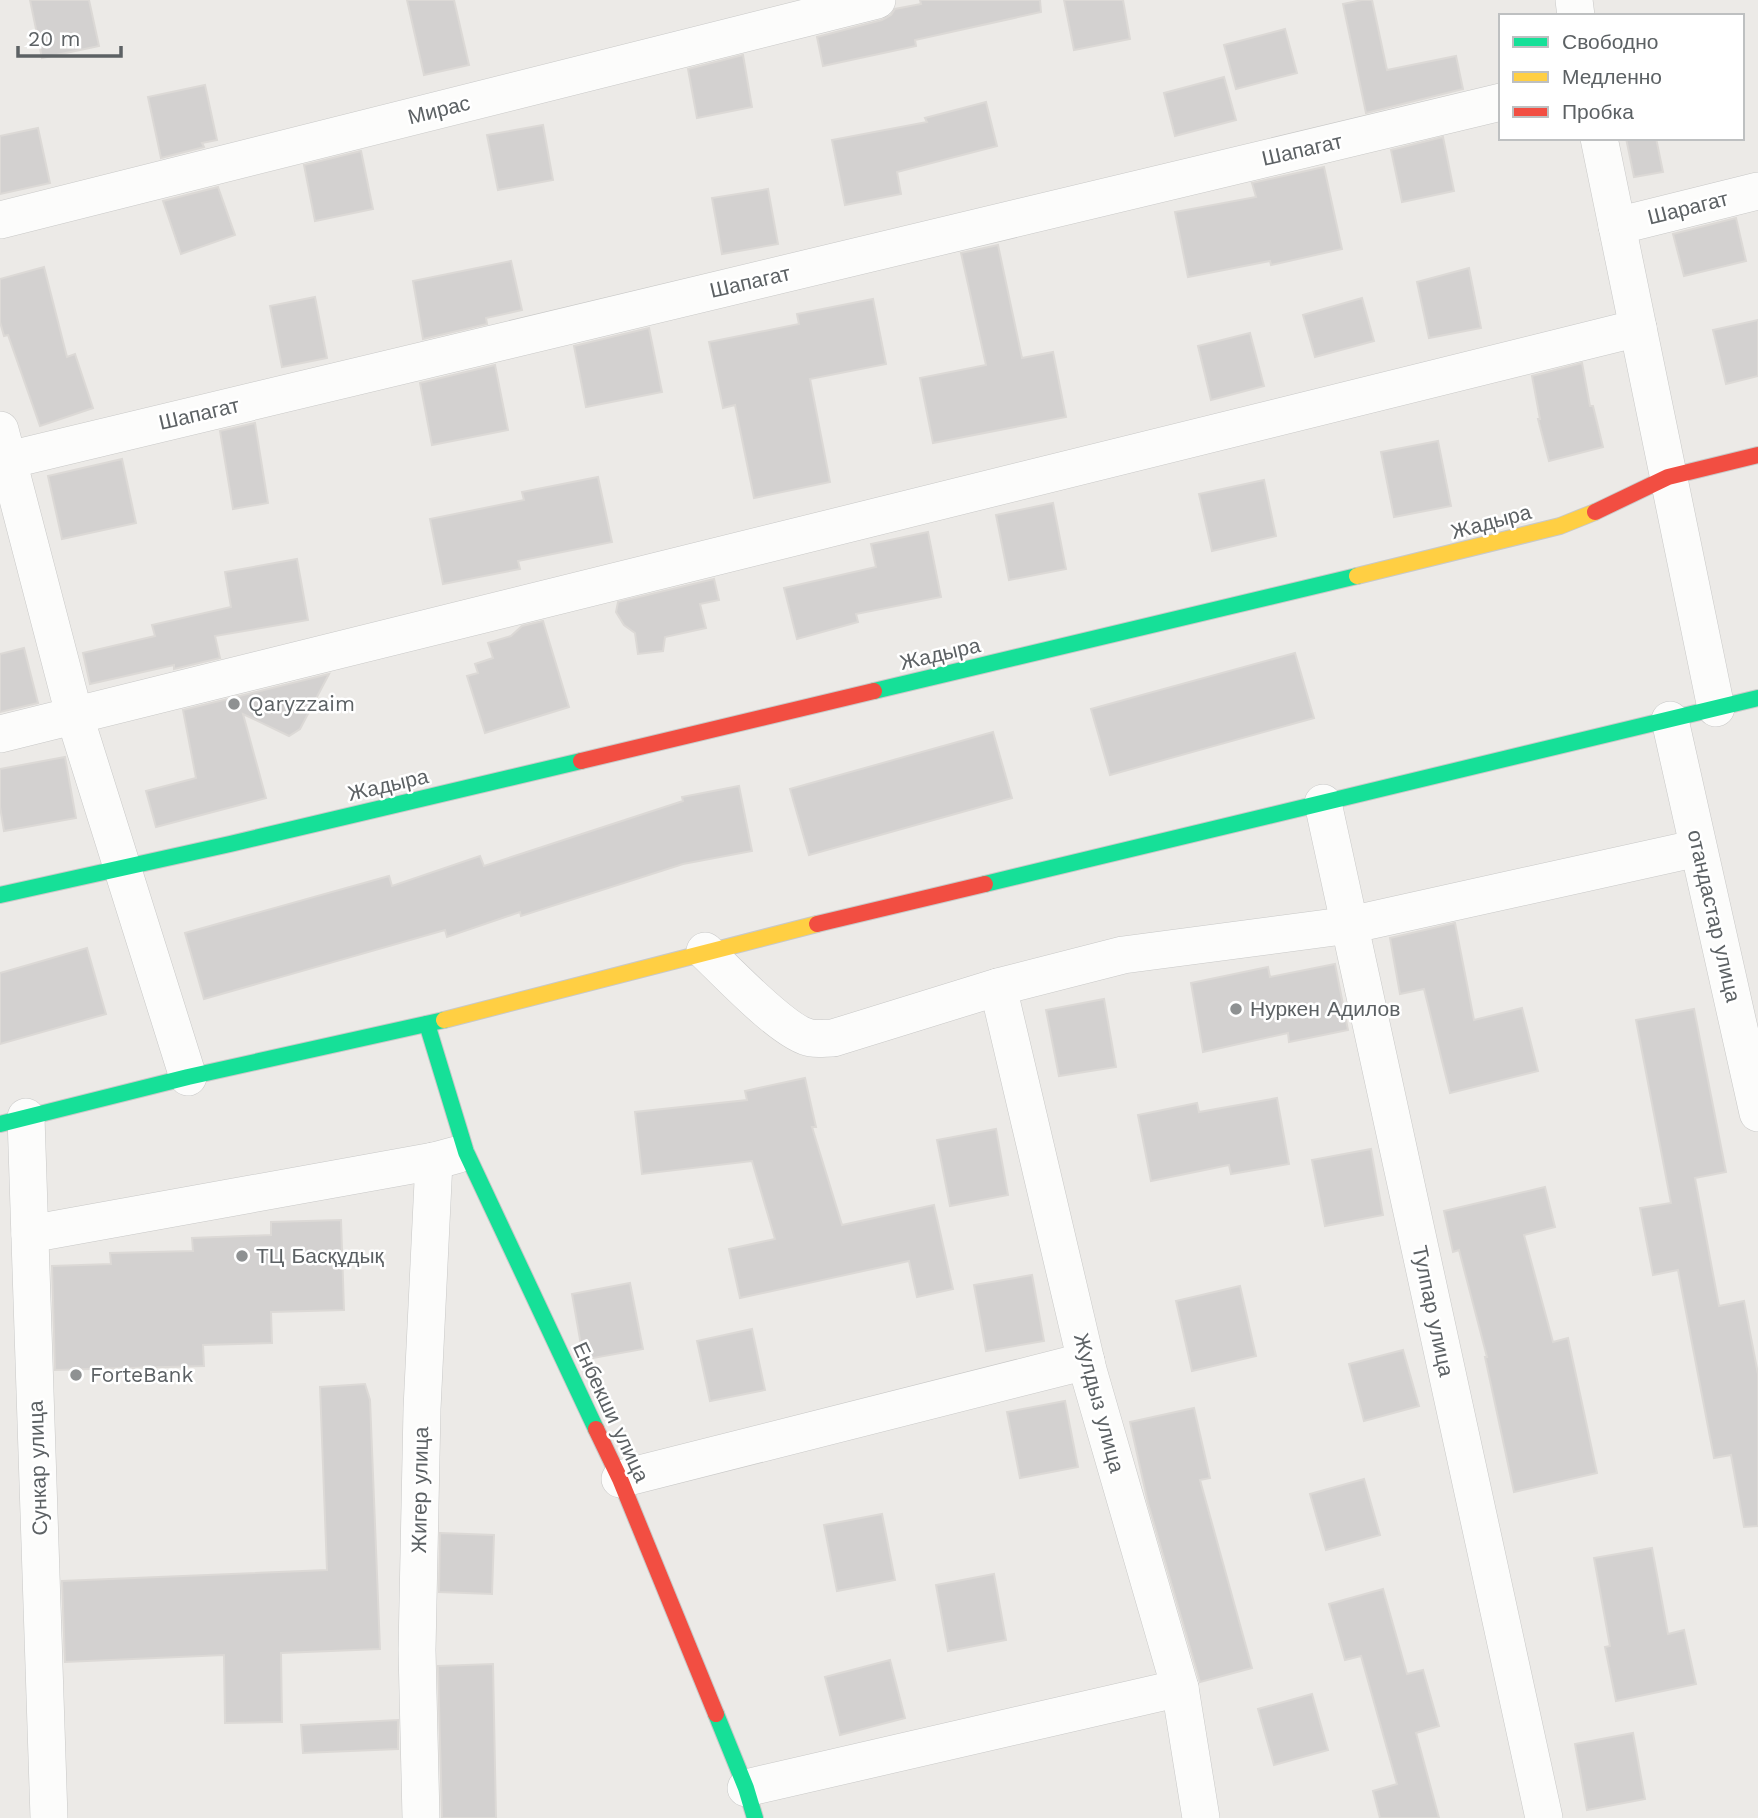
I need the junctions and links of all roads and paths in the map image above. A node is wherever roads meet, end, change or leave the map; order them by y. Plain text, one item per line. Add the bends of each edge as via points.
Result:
1 (877, 0) edge
2 (1499, 102) edge
3 (1599, 140) edge
4 (1758, 191) edge
5 (0, 220) edge
6 (1617, 226) junction
7 (1638, 328) junction
8 (3, 451) edge
9 (1758, 455) edge
10 (1668, 477) junction
11 (1758, 698) edge
12 (1716, 708) junction
13 (74, 714) junction
14 (1670, 720) junction
15 (0, 734) edge
16 (1324, 803) junction
17 (1698, 848) junction
18 (124, 867) junction
19 (0, 895) edge
20 (1349, 925) junction
21 (705, 951) junction
22 (998, 987) junction
23 (427, 1024) junction
24 (188, 1077) junction
25 (1758, 1112) edge
26 (13, 1121) edge
27 (450, 1157) junction
28 (30, 1234) junction
29 (1086, 1361) junction
30 (620, 1479) junction
31 (1180, 1688) junction
32 (751, 1803) edge
33 (49, 1818) edge
34 (421, 1818) edge
35 (1201, 1818) edge
36 (1544, 1818) edge

1 - 5 street, Мирас
2 - 8 street, Шапагат
3 - 6 street
4 - 6 street, Шарагат
6 - 7 street
7 - 10 street
7 - 13 street
8 - 13 street
9 - 10 street, Жадыра
10 - 12 street
10 - 18 street, Жадыра via 1560,526 1448,555
11 - 12 street
12 - 14 street
13 - 15 street
13 - 18 street
14 - 16 street
14 - 17 street, отандастар улица
16 - 20 street, Тулпар улица
16 - 21 street
17 - 20 street
17 - 25 street, отандастар улица
18 - 19 street, Жадыра
18 - 24 street
20 - 22 street via 1123,955
20 - 36 street, Тулпар улица
21 - 22 street via 776,1017 808,1038 833,1038
21 - 23 street
22 - 29 street, Жулдыз улица
23 - 24 street
23 - 27 street, Енбекши улица
24 - 26 street
26 - 28 street, Сункар улица
27 - 28 street
27 - 30 street, Енбекши улица
27 - 34 street, Жигер улица via 422,1409 417,1650
28 - 33 street, Сункар улица
29 - 30 street
29 - 31 street, Жулдыз улица
30 - 32 street, Енбекши улица
31 - 32 street
31 - 35 street, Жулдыз улица

